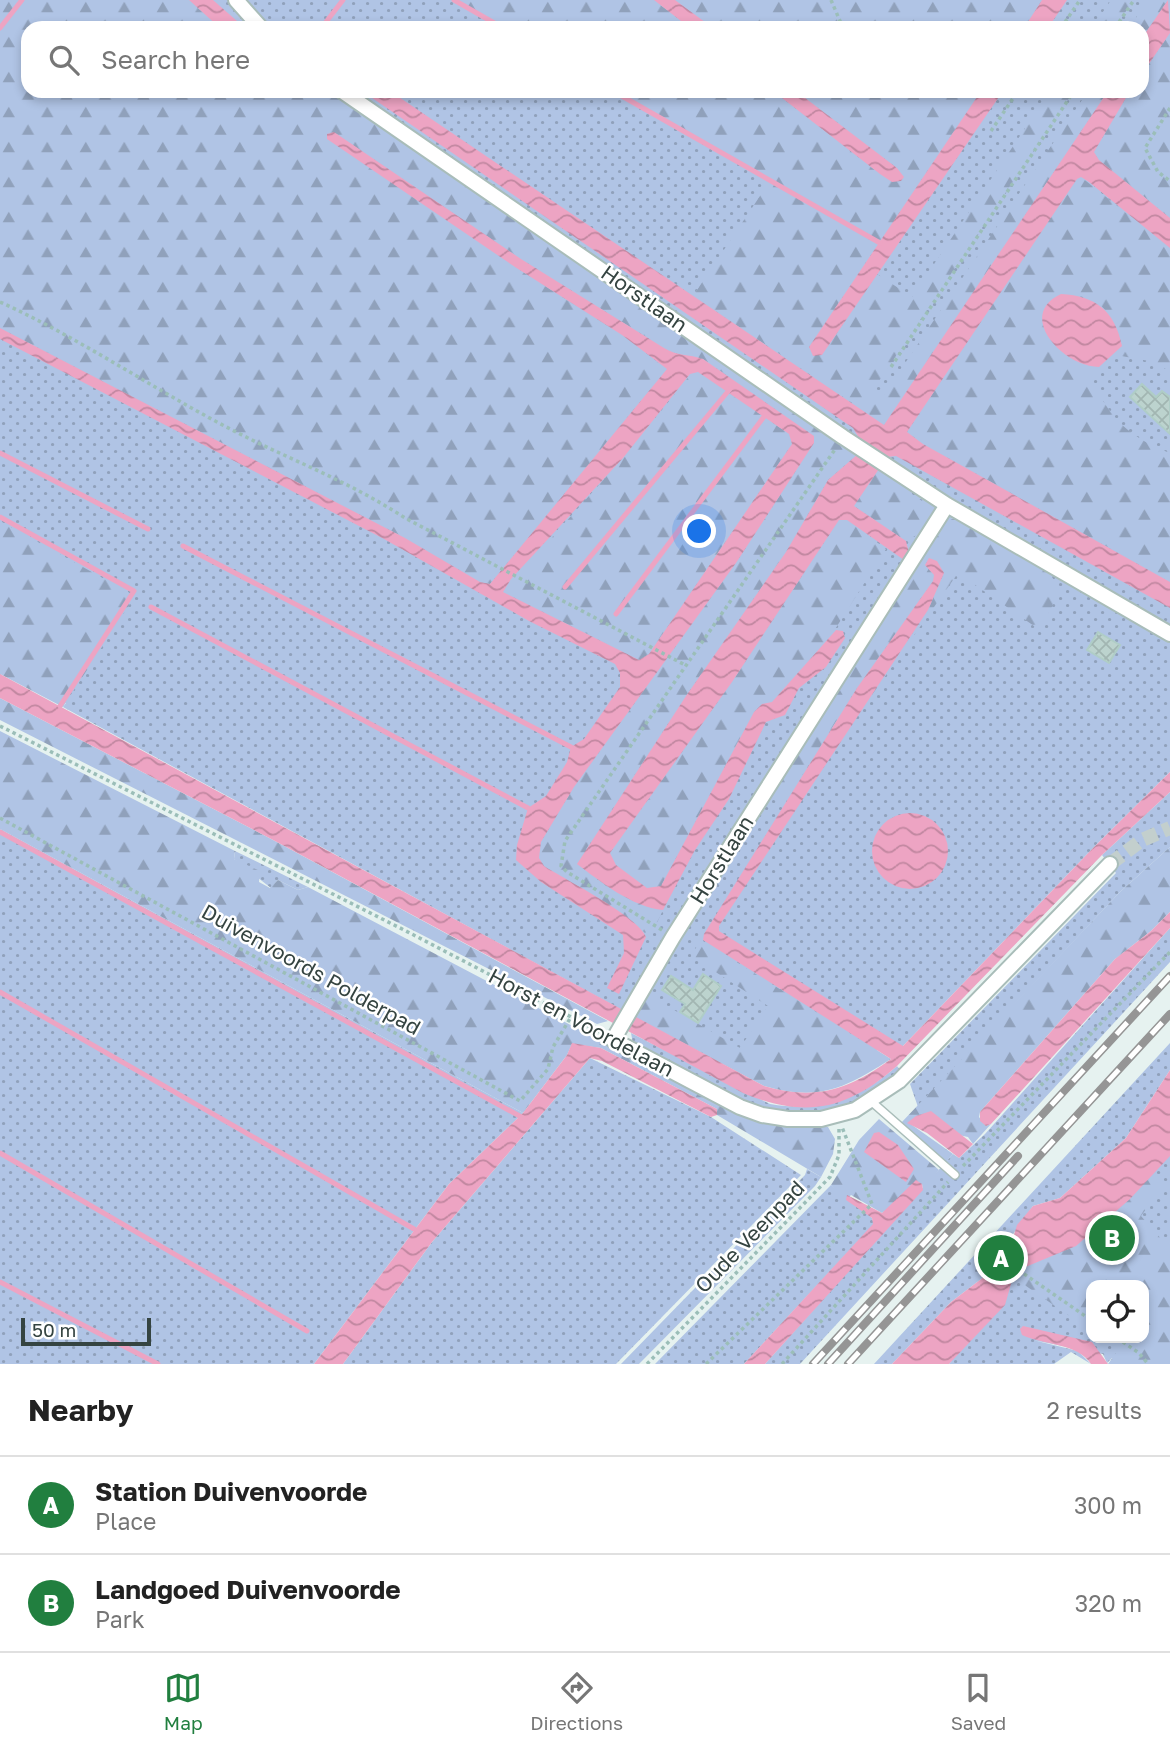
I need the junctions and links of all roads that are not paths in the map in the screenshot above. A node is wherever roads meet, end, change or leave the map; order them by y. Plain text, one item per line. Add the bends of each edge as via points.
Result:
1 (236, 0) edge
2 (255, 21) edge
3 (352, 98) edge
4 (947, 505) junction
5 (1170, 634) edge
6 (1110, 864) tunnel mouth
7 (615, 1037) joint
8 (872, 1102) junction
9 (954, 1175) road end

1 - 2 street
3 - 4 street, Horstlaan
4 - 5 street, Horstlaan
4 - 7 street, Horstlaan via 673,937
6 - 8 street, Horst en Voordelaan via 900,1081
7 - 8 street, Horst en Voordelaan via 740,1107 788,1119 837,1115
8 - 9 lane

